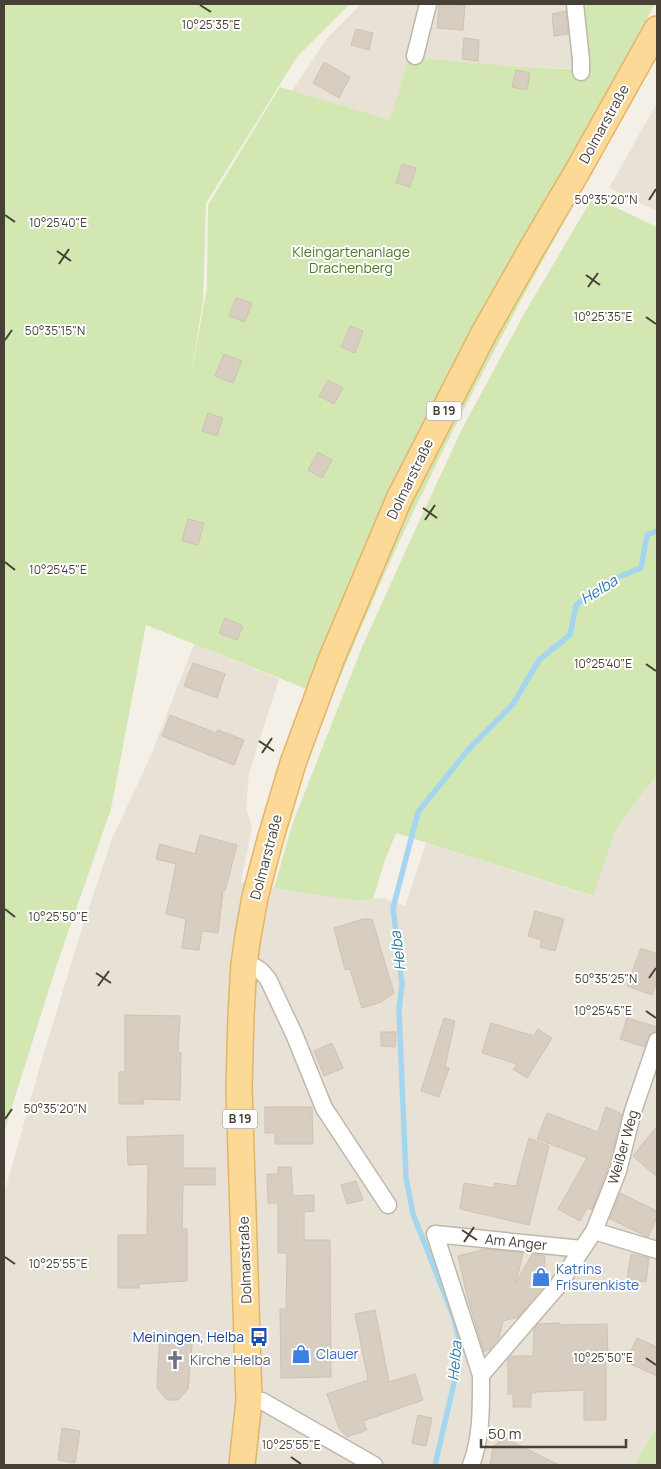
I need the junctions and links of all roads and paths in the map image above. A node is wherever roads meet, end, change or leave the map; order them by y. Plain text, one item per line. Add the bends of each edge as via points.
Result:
1 (428, 4) edge
2 (575, 4) edge
3 (657, 28) edge
4 (415, 56) dead end
5 (581, 72) dead end
6 (244, 964) junction
7 (657, 1041) edge
8 (388, 1204) dead end
9 (594, 1231) junction
10 (582, 1249) junction
11 (657, 1250) edge
12 (481, 1375) junction
13 (248, 1400) junction
14 (242, 1465) edge
15 (374, 1465) edge
16 (471, 1465) edge

1 - 4 street
2 - 5 street
3 - 6 main road, Dolmarstraße / B 19 via 484,333 399,499 330,660 293,763 255,897
6 - 8 street via 255,967 268,979 324,1108
6 - 13 main road, Dolmarstraße / B 19 via 239,1088
7 - 9 street, Weißer Weg via 633,1111 618,1171
9 - 10 street, Weißer Weg
9 - 11 street
10 - 12 street via 558,1287
10 - 12 street, Am Anger via 435,1234
12 - 16 street, Am Anger via 480,1424
13 - 14 main road, Dolmarstraße / B 19
13 - 15 street via 262,1400

